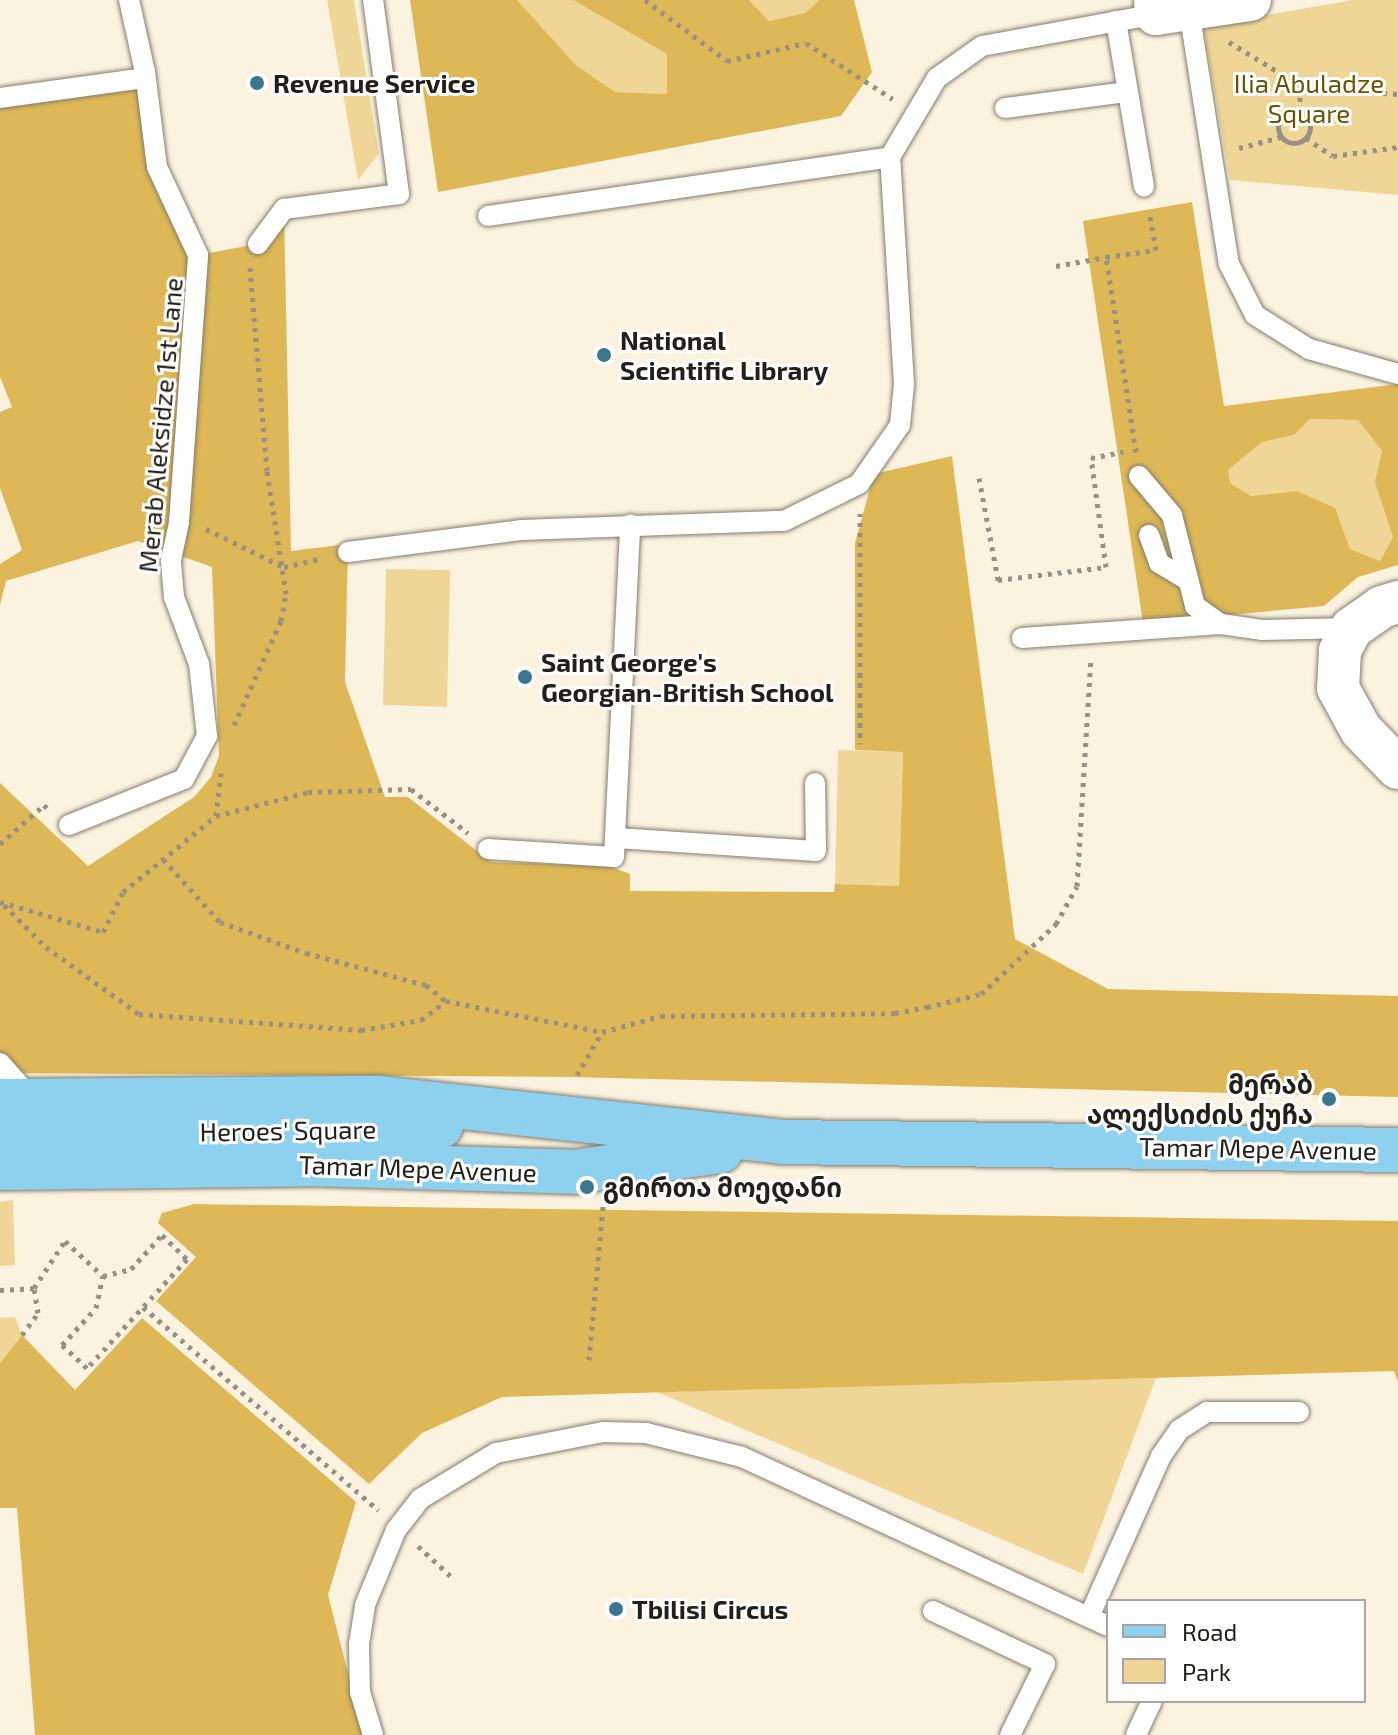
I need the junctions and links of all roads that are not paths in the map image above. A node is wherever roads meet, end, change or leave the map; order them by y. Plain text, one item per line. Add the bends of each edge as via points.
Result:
1 (129, 0) edge
2 (373, 0) edge
3 (1250, 0) edge
4 (1167, 8) edge
5 (1116, 21) junction
6 (145, 78) junction
7 (1127, 92) junction
8 (0, 98) edge
9 (1005, 108) dead end
10 (890, 157) junction
11 (1144, 187) road end
12 (488, 216) dead end
13 (258, 244) road end
14 (1398, 374) edge
15 (1139, 476) dead end
16 (630, 524) junction
17 (1149, 535) dead end
18 (348, 552) road end
19 (1184, 578) junction
20 (1398, 602) edge
21 (1221, 624) junction
22 (1352, 628) junction
23 (1022, 638) dead end
24 (1398, 768) edge
25 (815, 783) dead end
26 (69, 825) dead end
27 (616, 838) junction
28 (488, 849) road end
29 (0, 1063) edge
30 (16, 1101) edge
31 (575, 1120) junction
32 (0, 1130) edge
33 (782, 1142) junction
34 (1398, 1150) edge
35 (52, 1166) junction
36 (0, 1168) edge
37 (0, 1185) edge
38 (1299, 1412) dead end
39 (1107, 1599) edge
40 (933, 1611) dead end
41 (1099, 1621) edge
42 (1151, 1703) edge
43 (373, 1735) edge
44 (1010, 1735) edge
45 (1136, 1735) edge

1 - 6 lane, Merab Aleksidze 1st Lane
2 - 13 lane via 399,194 284,209
3 - 4 street
4 - 5 lane
4 - 14 lane via 1229,264 1255,315 1309,349
5 - 7 lane
5 - 10 lane via 982,46 937,78
6 - 8 lane
6 - 26 lane, Merab Aleksidze 1st Lane via 157,167 198,255 179,522 171,560 174,597 199,664 207,736 184,779
7 - 9 lane
7 - 11 lane
10 - 12 lane
10 - 16 lane via 904,384 900,425 859,484 784,521
15 - 19 lane via 1172,515
16 - 18 lane via 521,530
16 - 27 lane
17 - 19 lane via 1159,563
19 - 21 lane via 1195,606
20 - 22 street
21 - 22 lane via 1262,630
21 - 23 lane
22 - 24 street via 1340,651 1338,688 1361,730
25 - 27 lane via 816,851
27 - 28 lane via 614,857
29 - 30 lane
30 - 31 main road via 379,1098
31 - 32 main road, Heroes' Square via 366,1130
31 - 33 main road, Tamar Mepe Avenue
33 - 34 main road, Tamar Mepe Avenue
33 - 35 main road, Tamar Mepe Avenue via 574,1172 312,1164
35 - 36 main road
35 - 37 main road
38 - 39 lane via 1207,1412 1179,1430 1161,1456
40 - 44 lane via 1045,1664
41 - 43 lane via 742,1457 646,1433 603,1432 496,1453 420,1499 398,1527 365,1605 359,1644 360,1692
42 - 45 lane

